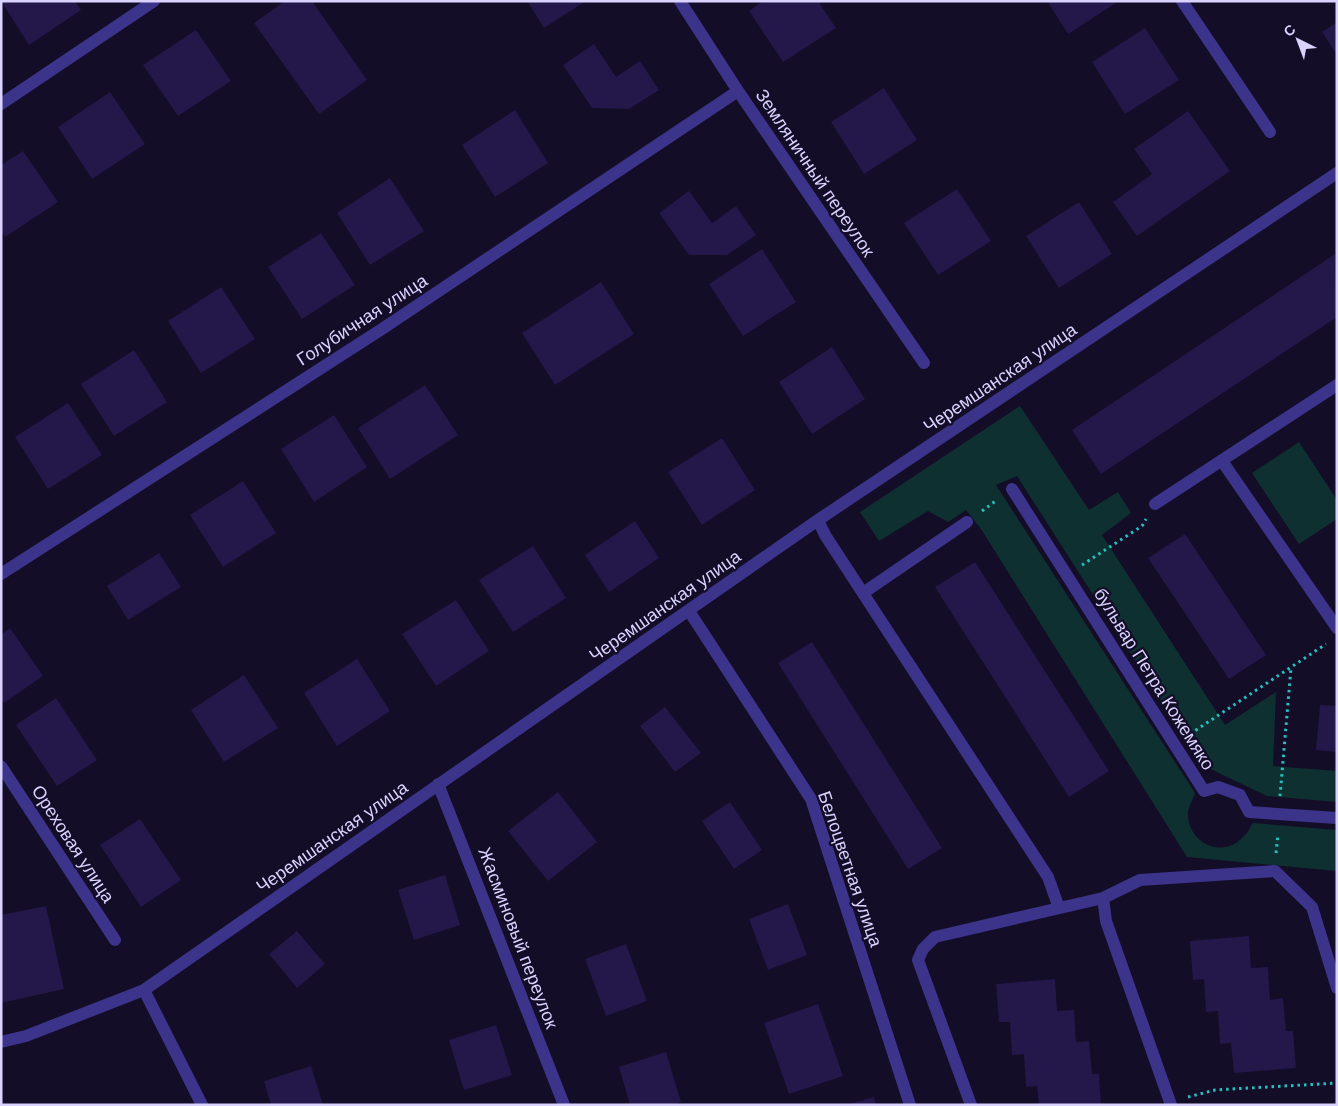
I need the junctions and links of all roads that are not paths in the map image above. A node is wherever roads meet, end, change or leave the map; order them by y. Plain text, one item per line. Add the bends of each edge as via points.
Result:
1 (154, 1) edge
2 (680, 1) edge
3 (1182, 1) edge
4 (738, 91) junction
5 (1, 104) edge
6 (1270, 132) dead end
7 (1337, 173) edge
8 (924, 363) dead end
9 (1337, 385) edge
10 (1222, 461) junction
11 (1012, 489) road end
12 (1155, 504) road end
13 (818, 520) junction
14 (967, 522) road end
15 (1, 574) edge
16 (863, 593) junction
17 (689, 611) junction
18 (1337, 628) edge
19 (1, 766) edge
20 (438, 784) junction
21 (1337, 818) edge
22 (1103, 898) junction
23 (1059, 908) junction
24 (115, 940) dead end
25 (1337, 988) edge
26 (144, 990) junction
27 (1, 1042) edge
28 (1171, 1103) edge
29 (202, 1105) edge
30 (564, 1105) edge
31 (910, 1105) edge
32 (971, 1105) edge

1 - 5 street
2 - 4 street, Земляничный переулок
3 - 6 street
4 - 8 street, Земляничный переулок
4 - 15 street, Голубичная улица via 382,329
7 - 13 street, Черемшанская улица
9 - 10 street
10 - 12 street
10 - 18 street
11 - 21 street, бульвар Петра Кожемяко via 1204,791 1218,786 1240,795 1249,812
13 - 16 street
13 - 17 street, Черемшанская улица
14 - 16 street
16 - 23 street via 1048,876
17 - 20 street, Черемшанская улица
17 - 31 street, Белоцветная улица via 810,799
19 - 24 street, Ореховая улица
20 - 26 street, Черемшанская улица
20 - 30 street, Жасминовый переулок
22 - 23 street
22 - 25 street via 1140,880 1275,871 1312,907
22 - 28 street via 1106,921
23 - 32 street via 935,937 923,949 918,960
26 - 27 street, Черемшанская улица via 26,1036
26 - 29 street

